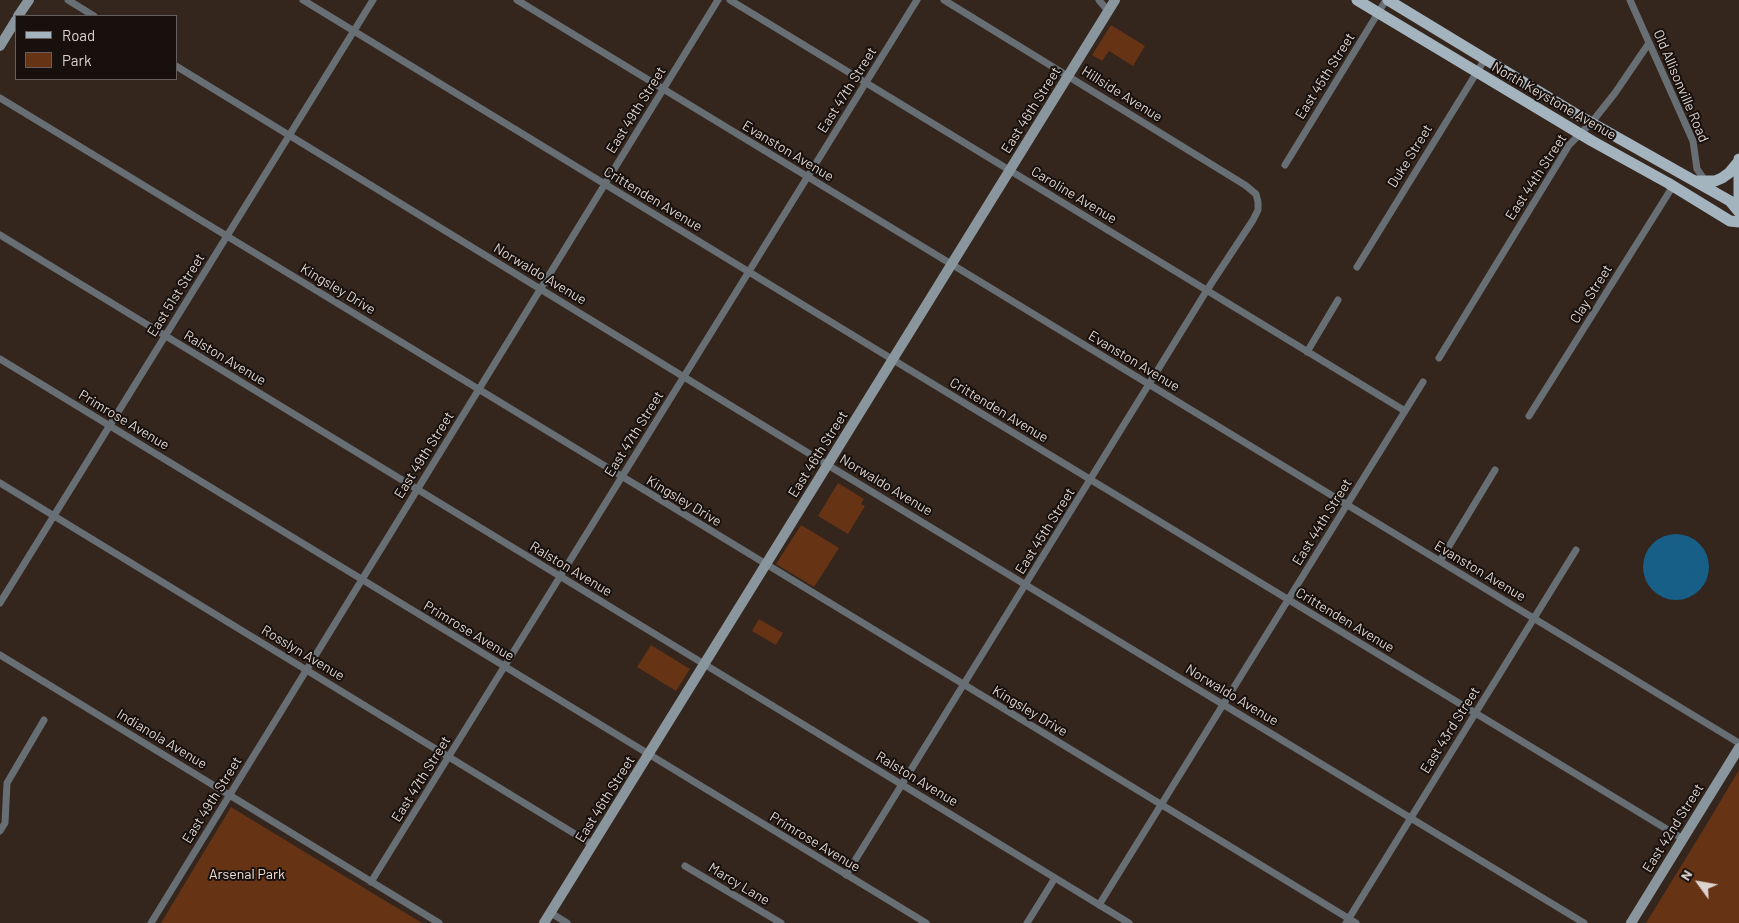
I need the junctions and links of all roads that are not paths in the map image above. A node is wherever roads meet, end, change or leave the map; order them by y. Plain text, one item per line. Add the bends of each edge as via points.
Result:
1 (28, 0) edge
2 (68, 0) edge
3 (304, 0) edge
4 (373, 0) edge
5 (517, 0) edge
6 (718, 0) edge
7 (730, 0) edge
8 (917, 0) edge
9 (944, 0) edge
10 (1099, 0) edge
11 (1115, 0) edge
12 (1357, 0) edge
13 (1387, 0) edge
14 (1630, 0) edge
15 (1108, 11) junction
16 (1378, 13) junction
17 (19, 15) edge
18 (92, 15) edge
19 (15, 22) edge
20 (354, 31) junction
21 (1649, 42) junction
22 (0, 46) edge
23 (1485, 59) junction
24 (178, 67) edge
25 (1477, 73) junction
26 (1068, 76) junction
27 (866, 83) junction
28 (663, 90) junction
29 (0, 98) edge
30 (1592, 122) junction
31 (1580, 134) junction
32 (289, 135) junction
33 (1739, 154) edge
34 (1739, 161) edge
35 (1285, 165) dead end
36 (1010, 171) junction
37 (807, 178) junction
38 (605, 184) junction
39 (1705, 184) junction
40 (1673, 186) junction
41 (1258, 198) joint
42 (1739, 200) edge
43 (1739, 212) edge
44 (1739, 222) edge
45 (0, 235) edge
46 (227, 236) junction
47 (951, 265) junction
48 (1357, 267) dead end
49 (749, 272) junction
50 (540, 289) junction
51 (1207, 290) junction
52 (1338, 300) dead end
53 (165, 336) junction
54 (1307, 352) junction
55 (1439, 358) dead end
56 (0, 359) edge
57 (892, 360) junction
58 (684, 377) junction
59 (1423, 382) dead end
60 (1149, 385) junction
61 (479, 390) junction
62 (1405, 411) junction
63 (1530, 416) dead end
64 (110, 426) junction
65 (828, 465) junction
66 (1495, 470) dead end
67 (622, 477) junction
68 (1091, 480) junction
69 (0, 483) edge
70 (417, 490) junction
71 (1347, 505) junction
72 (54, 516) junction
73 (1576, 550) dead end
74 (1440, 561) junction
75 (766, 565) junction
76 (560, 577) junction
77 (362, 580) junction
78 (1026, 585) junction
79 (1288, 600) junction
80 (0, 603) edge
81 (1534, 619) junction
82 (0, 655) edge
83 (704, 665) junction
84 (504, 667) junction
85 (306, 670) junction
86 (964, 685) junction
87 (1224, 704) junction
88 (1475, 714) junction
89 (44, 720) dead end
90 (1739, 743) edge
91 (1739, 748) edge
92 (648, 755) junction
93 (449, 757) junction
94 (902, 785) junction
95 (229, 795) junction
96 (1161, 805) junction
97 (1411, 818) junction
98 (0, 831) edge
99 (1683, 839) junction
100 (593, 845) junction
101 (685, 866) dead end
102 (846, 875) junction
103 (1055, 878) junction
104 (372, 882) junction
105 (1100, 905) junction
106 (551, 913) junction
107 (1347, 921) edge
108 (151, 923) edge
109 (439, 923) edge
110 (545, 923) edge
111 (567, 923) edge
112 (781, 923) edge
113 (926, 923) edge
114 (1027, 923) edge
115 (1130, 923) edge
116 (1356, 923) edge
117 (1584, 923) edge
118 (1631, 923) edge

1 - 17 main road
2 - 18 street
3 - 20 street, Crittenden Avenue
4 - 20 street, East 51st Street
5 - 28 street, Evanston Avenue
6 - 28 street, East 49th Street
7 - 27 street, Caroline Avenue
8 - 27 street, East 47th Street
9 - 26 street, Hillside Avenue
10 - 15 street
11 - 15 main road, East 46th Street
12 - 16 main road, North Keystone Avenue
13 - 16 street, East 45th Street
13 - 23 main road, North Keystone Avenue
14 - 21 street, Old Allisonville Road
15 - 26 main road, East 46th Street
16 - 25 main road, North Keystone Avenue
16 - 35 street, East 45th Street
19 - 22 main road
20 - 32 street, East 51st Street
20 - 38 street, Crittenden Avenue
21 - 30 street, East 44th Street
21 - 39 street, Old Allisonville Road via 1693,140 1697,170
23 - 25 street, Duke Street
23 - 30 main road, North Keystone Avenue
24 - 32 street, Norwaldo Avenue
25 - 31 main road, North Keystone Avenue
25 - 48 street, Duke Street
26 - 36 main road, East 46th Street
26 - 41 street, Hillside Avenue via 1245,185
27 - 36 street, Caroline Avenue
27 - 37 street, East 47th Street
28 - 37 street, Evanston Avenue
28 - 38 street, East 49th Street
29 - 46 street, Kingsley Drive
30 - 31 street, East 44th Street
30 - 39 main road, North Keystone Avenue
31 - 40 main road, North Keystone Avenue
31 - 55 street, East 44th Street via 1569,145
32 - 46 street, East 51st Street
32 - 50 street, Norwaldo Avenue
33 - 34 main road
34 - 39 main road via 1722,178
34 - 42 main road
36 - 47 main road, East 46th Street
36 - 51 street, Caroline Avenue
37 - 47 street, Evanston Avenue
37 - 49 street, East 47th Street
38 - 49 street, Crittenden Avenue
38 - 50 street, East 49th Street
39 - 43 main road, North Keystone Avenue via 1730,201
40 - 44 main road, North Keystone Avenue via 1730,221
40 - 63 street, Clay Street
41 - 51 street, East 45th Street via 1255,217
45 - 53 street, Ralston Avenue
46 - 53 street, East 51st Street
46 - 61 street, Kingsley Drive
47 - 57 main road, East 46th Street
47 - 60 street, Evanston Avenue
49 - 57 street, Crittenden Avenue
49 - 58 street, East 47th Street
50 - 58 street, Norwaldo Avenue
50 - 61 street, East 49th Street
51 - 54 street, Caroline Avenue
51 - 60 street, East 45th Street
52 - 54 street
53 - 64 street, East 51st Street
53 - 70 street, Ralston Avenue
54 - 62 street, Caroline Avenue
56 - 64 street, Primrose Avenue
57 - 65 main road, East 46th Street
57 - 68 street, Crittenden Avenue
58 - 65 street, Norwaldo Avenue
58 - 67 street, East 47th Street
59 - 62 street, East 44th Street
60 - 68 street, East 45th Street
60 - 71 street, Evanston Avenue
61 - 67 street, Kingsley Drive
61 - 70 street, East 49th Street
62 - 71 street, East 44th Street
64 - 72 street, East 51st Street
64 - 77 street, Primrose Avenue
65 - 75 main road, East 46th Street
65 - 78 street, Norwaldo Avenue
66 - 74 street
67 - 75 street, Kingsley Drive
67 - 76 street, East 47th Street
68 - 78 street, East 45th Street
68 - 79 street, Crittenden Avenue
69 - 72 street, Rosslyn Avenue
70 - 76 street, Ralston Avenue
70 - 77 street, East 49th Street
71 - 74 street, Evanston Avenue
71 - 79 street, East 44th Street
72 - 80 street, East 51st Street
72 - 85 street, Rosslyn Avenue
73 - 81 street, East 43rd Street
74 - 81 street, Evanston Avenue
75 - 83 main road, East 46th Street
75 - 86 street, Kingsley Drive
76 - 83 street, Ralston Avenue
76 - 84 street, East 47th Street
77 - 84 street, Primrose Avenue
77 - 85 street, East 49th Street
78 - 86 street, East 45th Street
78 - 87 street, Norwaldo Avenue
79 - 87 street, East 44th Street
79 - 88 street, Crittenden Avenue
81 - 88 street, East 43rd Street
81 - 90 street, Evanston Avenue
82 - 95 street, Indianola Avenue
83 - 92 main road, East 46th Street
83 - 94 street, Ralston Avenue
84 - 92 street, Primrose Avenue
84 - 93 street, East 47th Street
85 - 93 street, Rosslyn Avenue
85 - 95 street, East 49th Street
86 - 94 street, East 45th Street
86 - 96 street, Kingsley Drive
87 - 96 street, East 44th Street
87 - 97 street, Norwaldo Avenue
88 - 97 street, East 43rd Street
88 - 99 street, Crittenden Avenue
89 - 98 street via 6,784 5,823
91 - 99 main road, East 42nd Street
92 - 100 main road, East 46th Street
92 - 102 street, Primrose Avenue
93 - 100 street, Rosslyn Avenue
93 - 104 street, East 47th Street
94 - 102 street, East 45th Street
94 - 103 street, Ralston Avenue
95 - 104 street, Indianola Avenue
95 - 108 street, East 49th Street
96 - 105 street, East 44th Street
96 - 107 street, Kingsley Drive
97 - 107 street, East 43rd Street
97 - 117 street, Norwaldo Avenue
99 - 118 main road, East 42nd Street
100 - 106 main road, East 46th Street
101 - 112 street, Marcy Lane
102 - 113 street, Primrose Avenue
103 - 105 street, Ralston Avenue
103 - 114 street
104 - 109 street, Indianola Avenue
105 - 115 street, Ralston Avenue
106 - 110 main road, East 46th Street
106 - 111 street
107 - 116 street, Kingsley Drive

